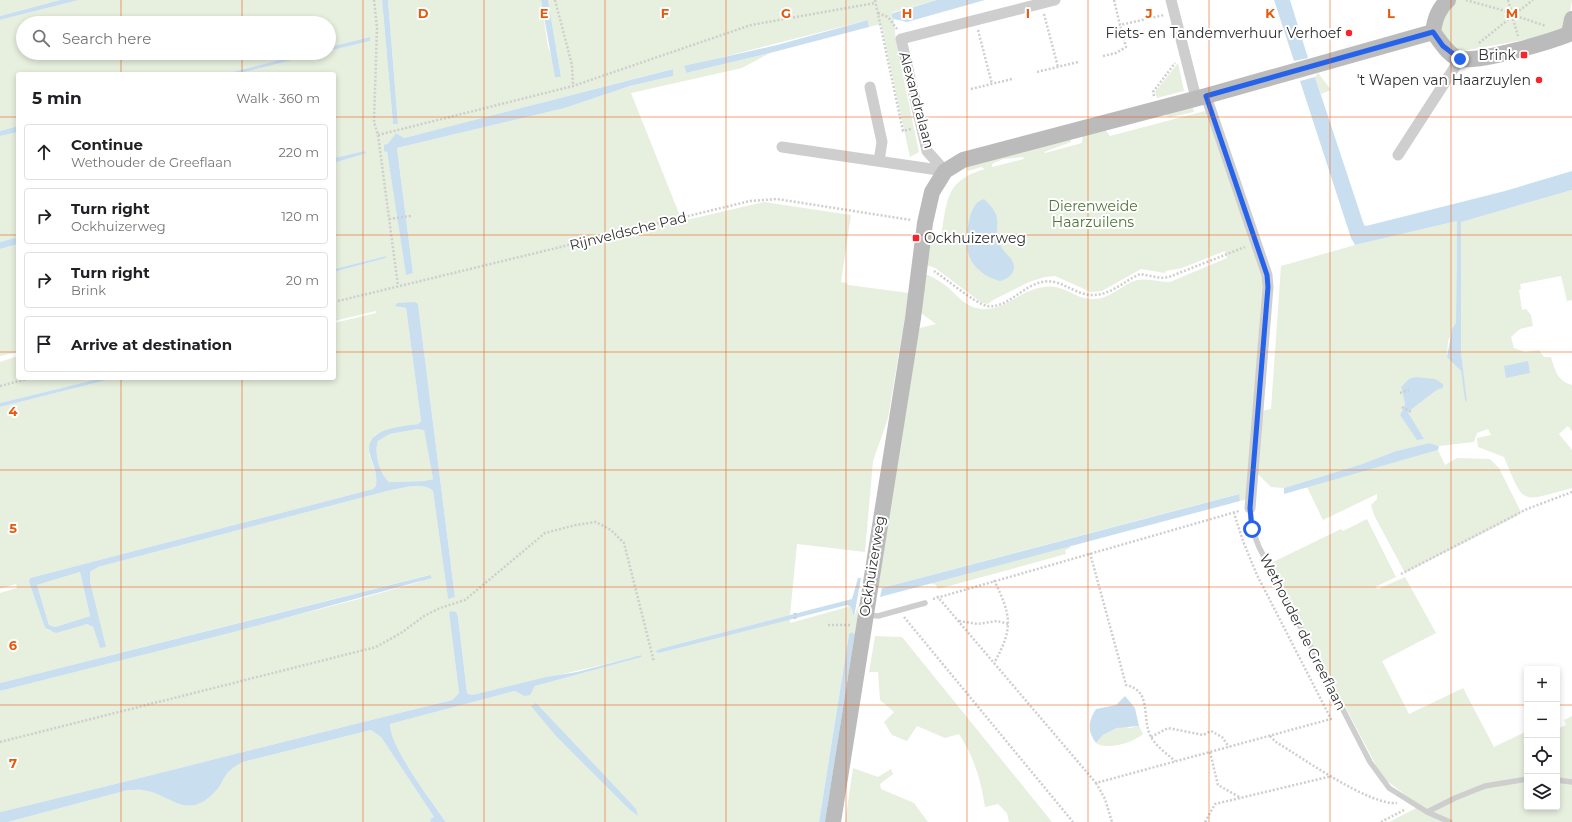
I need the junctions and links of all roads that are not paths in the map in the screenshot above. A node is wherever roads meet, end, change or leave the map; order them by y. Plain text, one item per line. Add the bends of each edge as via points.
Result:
1 (1055, 0) edge
2 (1171, 0) edge
3 (1448, 0) edge
4 (1571, 31) edge
5 (1433, 32) junction
6 (1460, 59) junction
7 (870, 87) dead end
8 (1201, 97) junction
9 (782, 147) dead end
10 (1398, 155) dead end
11 (879, 161) junction
12 (945, 171) junction
13 (1250, 508) joint
14 (925, 603) road end
15 (864, 621) junction
16 (1524, 780) edge
17 (1560, 780) edge
18 (1572, 782) edge
19 (1427, 812) junction
20 (833, 822) edge
21 (1450, 822) edge

1 - 12 street, Alexandralaan via 901,39 928,150
2 - 8 street, Wethouder de Greeflaan via 1184,51
3 - 5 street via 1442,5 1436,17
4 - 6 street via 1556,39 1480,58
5 - 6 street via 1443,46
5 - 8 street, Ockhuizerweg
6 - 10 street
7 - 11 street via 882,142
8 - 12 street, Ockhuizerweg via 963,160
8 - 13 street, Wethouder de Greeflaan via 1267,275
9 - 11 street
11 - 12 street
12 - 15 street, Ockhuizerweg via 932,192 925,223
13 - 19 lane, Wethouder de Greeflaan via 1252,529 1259,547 1370,762 1389,788
14 - 15 lane
15 - 20 street, Ockhuizerweg
16 - 19 lane via 1485,786
17 - 18 lane
19 - 21 lane, Wethouder de Greeflaan

